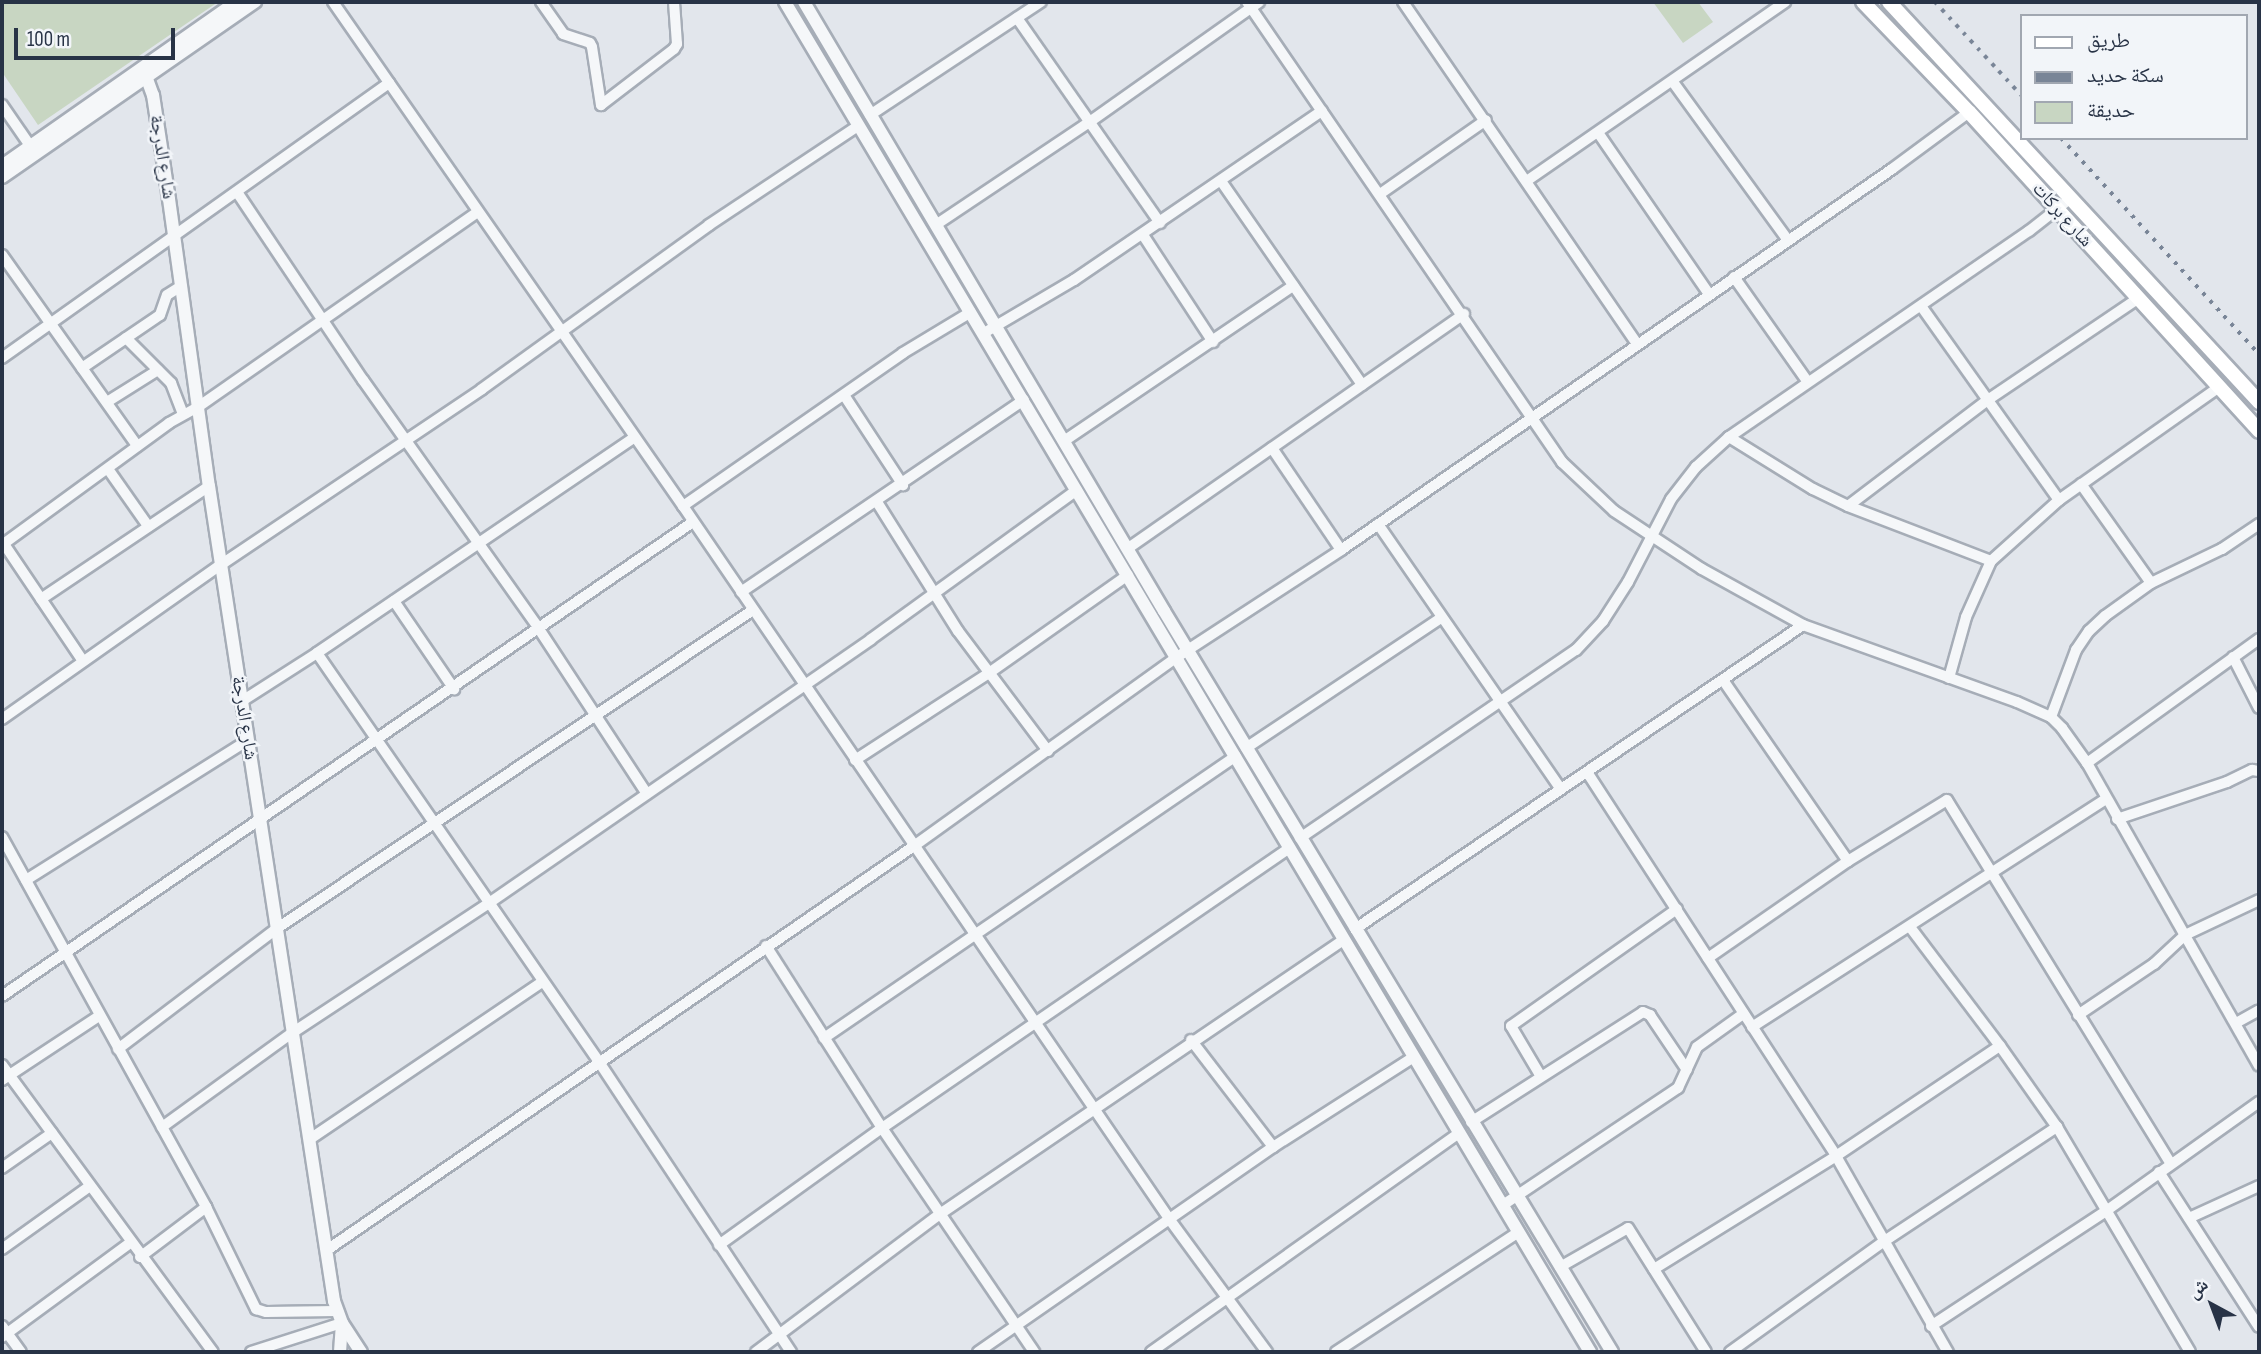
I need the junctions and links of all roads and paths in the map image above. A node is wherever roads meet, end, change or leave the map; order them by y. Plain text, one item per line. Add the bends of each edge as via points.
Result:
1 (236, 2) edge
2 (255, 2) edge
3 (332, 2) edge
4 (541, 2) edge
5 (674, 2) edge
6 (785, 2) edge
7 (804, 2) edge
8 (1041, 2) edge
9 (1403, 2) edge
10 (1785, 2) edge
11 (1863, 2) edge
12 (1889, 2) edge
13 (1252, 4) edge
14 (1029, 5) edge
15 (1017, 18) junction
16 (145, 73) junction
17 (1673, 82) junction
18 (389, 83) junction
19 (2, 105) edge
20 (1322, 111) junction
21 (1969, 112) junction
22 (870, 116) junction
23 (1486, 120) junction
24 (1091, 121) junction
25 (858, 126) junction
26 (1599, 134) junction
27 (33, 150) junction
28 (2, 166) edge
29 (2, 177) edge
30 (1528, 180) junction
31 (1221, 181) junction
32 (237, 192) junction
33 (1380, 194) junction
34 (2071, 198) junction
35 (2057, 209) junction
36 (478, 212) junction
37 (1160, 223) junction
38 (937, 224) junction
39 (1143, 235) junction
40 (174, 236) junction
41 (1788, 240) junction
42 (2, 255) edge
43 (1734, 276) junction
44 (1293, 286) junction
45 (180, 287) junction
46 (1709, 294) junction
47 (2139, 298) junction
48 (1921, 306) junction
49 (971, 312) junction
50 (1464, 314) junction
51 (323, 321) junction
52 (49, 324) junction
53 (997, 326) junction
54 (560, 333) junction
55 (984, 333) junction
56 (126, 338) junction
57 (1213, 342) junction
58 (1637, 344) junction
59 (2, 358) edge
60 (82, 368) junction
61 (158, 370) junction
62 (1807, 381) junction
63 (1362, 385) junction
64 (2219, 387) junction
65 (844, 395) junction
66 (1989, 399) junction
67 (1024, 400) junction
68 (107, 402) junction
69 (2259, 402) edge
70 (198, 407) junction
71 (183, 414) junction
72 (1532, 419) junction
73 (2259, 431) edge
74 (1729, 437) junction
75 (633, 438) junction
76 (407, 440) junction
77 (1064, 441) junction
78 (137, 446) junction
79 (1272, 449) junction
80 (108, 469) junction
81 (2081, 484) junction
82 (903, 485) junction
83 (209, 486) junction
84 (1077, 489) junction
85 (2059, 500) junction
86 (877, 502) junction
87 (683, 506) junction
88 (1848, 506) junction
89 (693, 522) junction
90 (1378, 524) junction
91 (2259, 524) edge
92 (148, 526) junction
93 (1652, 538) junction
94 (3, 544) edge
95 (479, 544) junction
96 (1127, 549) junction
97 (1341, 550) junction
98 (1990, 561) junction
99 (222, 564) junction
100 (1128, 575) junction
101 (2151, 583) junction
102 (741, 592) junction
103 (935, 594) junction
104 (41, 600) junction
105 (394, 601) junction
106 (754, 610) junction
107 (1441, 618) junction
108 (1803, 625) junction
109 (540, 629) junction
110 (2259, 639) edge
111 (317, 653) junction
112 (1183, 653) junction
113 (2233, 657) junction
114 (83, 661) junction
115 (989, 673) junction
116 (1949, 678) junction
117 (1723, 680) junction
118 (804, 685) junction
119 (454, 689) junction
120 (242, 701) junction
121 (1502, 702) junction
122 (2259, 708) edge
123 (597, 716) junction
124 (2051, 717) junction
125 (2, 719) edge
126 (248, 740) junction
127 (379, 740) junction
128 (1048, 751) junction
129 (1241, 752) junction
130 (855, 760) junction
131 (2087, 763) junction
132 (2259, 771) edge
133 (1587, 772) junction
134 (1562, 789) junction
135 (647, 794) junction
136 (2106, 799) junction
137 (260, 819) junction
138 (2117, 819) junction
139 (436, 825) junction
140 (2, 836) edge
141 (1295, 843) junction
142 (914, 846) junction
143 (1848, 860) junction
144 (1993, 872) junction
145 (26, 880) junction
146 (2259, 900) edge
147 (489, 903) junction
148 (1677, 909) junction
149 (1910, 927) junction
150 (276, 929) junction
151 (1355, 929) junction
152 (975, 935) junction
153 (2185, 935) junction
154 (1343, 940) junction
155 (766, 946) junction
156 (65, 952) junction
157 (1708, 958) junction
158 (542, 982) junction
159 (2, 996) edge
160 (2259, 1010) edge
161 (1743, 1014) junction
162 (2078, 1015) junction
163 (99, 1016) junction
164 (1035, 1023) junction
165 (2236, 1023) junction
166 (1752, 1027) junction
167 (292, 1033) junction
168 (824, 1038) junction
169 (1191, 1040) junction
170 (2000, 1046) junction
171 (118, 1049) junction
172 (1414, 1057) junction
173 (599, 1062) junction
174 (2, 1065) edge
175 (2259, 1066) edge
176 (1687, 1070) junction
177 (1540, 1075) junction
178 (5, 1077) edge
179 (2259, 1102) edge
180 (1095, 1106) junction
181 (1471, 1122) junction
182 (162, 1127) junction
183 (2057, 1127) junction
184 (882, 1128) junction
185 (51, 1133) junction
186 (1459, 1133) junction
187 (310, 1139) junction
188 (1273, 1147) junction
189 (1836, 1156) junction
190 (2171, 1164) junction
191 (2, 1168) edge
192 (2159, 1172) junction
193 (90, 1186) junction
194 (2259, 1186) edge
195 (1517, 1196) junction
196 (1503, 1205) junction
197 (206, 1207) junction
198 (2106, 1211) junction
199 (940, 1214) junction
200 (2189, 1218) junction
201 (1170, 1220) junction
202 (1518, 1232) junction
203 (1882, 1242) junction
204 (130, 1243) junction
205 (719, 1245) junction
206 (2, 1249) edge
207 (327, 1250) junction
208 (141, 1258) junction
209 (1560, 1267) junction
210 (1654, 1269) junction
211 (1227, 1298) junction
212 (339, 1317) junction
213 (1931, 1326) junction
214 (2259, 1327) edge
215 (1017, 1328) junction
216 (4, 1332) edge
217 (778, 1335) junction
218 (21, 1352) edge
219 (213, 1352) edge
220 (251, 1352) edge
221 (340, 1352) edge
222 (361, 1352) edge
223 (756, 1352) edge
224 (791, 1352) edge
225 (978, 1352) edge
226 (1034, 1352) edge
227 (1151, 1352) edge
228 (1267, 1352) edge
229 (1336, 1352) edge
230 (1590, 1352) edge
231 (1612, 1352) edge
232 (1706, 1352) edge
233 (1730, 1352) edge
234 (1948, 1352) edge
235 (2190, 1352) edge

1 - 16 street
2 - 16 street
3 - 18 street
4 - 5 street via 563,34 592,47 601,105 674,49
6 - 25 street
7 - 22 street
8 - 14 street
9 - 23 street
10 - 17 street
11 - 21 main road, شارع بركات
12 - 34 main road, شارع بركات
13 - 20 street
13 - 24 street
14 - 15 street
15 - 22 street
15 - 24 street
16 - 27 street
16 - 40 street, شارع الدرجة via 153,95
17 - 26 street
17 - 41 street
18 - 32 street
18 - 36 street
19 - 27 street
20 - 31 street
20 - 33 street
21 - 35 main road, شارع بركات
21 - 41 street
22 - 38 street
23 - 30 street
23 - 33 street
24 - 37 street
24 - 38 street
25 - 49 street
25 - 54 street via 709,225
26 - 30 street
26 - 46 street
27 - 28 street
27 - 29 street
30 - 58 street
31 - 37 street
31 - 44 street
32 - 40 street
32 - 51 street
33 - 50 street
34 - 35 street
34 - 69 main road, شارع بركات
35 - 47 main road, شارع بركات
35 - 48 street
36 - 51 street
36 - 54 street
37 - 39 street
38 - 53 street
39 - 53 street
39 - 57 street
40 - 45 street, شارع الدرجة
40 - 52 street
41 - 43 street
42 - 52 street
43 - 46 street
43 - 62 street
44 - 57 street
44 - 63 street
45 - 56 street via 167,295 160,315
45 - 70 street, شارع الدرجة
46 - 58 street
47 - 64 main road, شارع بركات
47 - 66 street
48 - 62 street
48 - 66 street
49 - 55 street
49 - 65 street via 912,346
50 - 63 street
50 - 72 street
51 - 70 street
51 - 76 street
52 - 59 street
52 - 60 street
53 - 55 street
53 - 77 street
54 - 75 street
54 - 76 street
55 - 67 street
56 - 60 street
56 - 61 street
57 - 77 street
58 - 72 street
60 - 68 street
61 - 68 street
61 - 71 street via 174,388
62 - 74 street
63 - 79 street
64 - 73 main road, شارع بركات
64 - 81 street
65 - 82 street
65 - 87 street
66 - 85 street
66 - 88 street
67 - 82 street
67 - 84 street
68 - 78 street
70 - 71 street
70 - 83 street, شارع الدرجة
71 - 78 street
72 - 90 street
72 - 93 street via 1577,477
74 - 88 street
74 - 93 street via 1696,467 1671,499
75 - 87 street
75 - 95 street
76 - 95 street
76 - 99 street
77 - 96 street
78 - 80 street
79 - 96 street
79 - 97 street
80 - 92 street
80 - 94 street
81 - 85 street
81 - 101 street
82 - 86 street
83 - 92 street
83 - 99 street, شارع الدرجة
84 - 100 street
84 - 103 street
85 - 98 street
86 - 102 street
86 - 103 street
87 - 89 street
88 - 98 street
89 - 102 street
89 - 109 street
90 - 97 street
90 - 107 street
91 - 101 street via 2222,549
92 - 104 street
93 - 108 street
93 - 121 street via 1603,621 1576,650
94 - 104 street
95 - 105 street
95 - 109 street
96 - 112 street
97 - 112 street
98 - 116 street via 1966,617
99 - 114 street
99 - 120 street, شارع الدرجة
100 - 112 street
100 - 115 street
101 - 124 street via 2089,631 2076,650
102 - 106 street
103 - 115 street
103 - 118 street
104 - 114 street
105 - 111 street
105 - 119 street
106 - 118 street
106 - 123 street
107 - 121 street
107 - 129 street
108 - 116 street
108 - 117 street
109 - 119 street
109 - 123 street
110 - 113 street
111 - 120 street
111 - 127 street
112 - 128 street
112 - 129 street
113 - 122 street
113 - 131 street
114 - 125 street
115 - 128 street
115 - 130 street
116 - 124 street
117 - 133 street
117 - 143 street
118 - 130 street
118 - 135 street
119 - 127 street
120 - 126 street, شارع الدرجة
121 - 134 street
121 - 141 street
123 - 135 street
123 - 139 street
124 - 131 street
126 - 137 street, شارع الدرجة
126 - 145 street
127 - 137 street
127 - 139 street
128 - 142 street
129 - 141 street
129 - 152 street
130 - 142 street
131 - 136 street
132 - 138 street
133 - 134 street
133 - 148 street
134 - 151 street
135 - 147 street
136 - 138 street
136 - 144 street
137 - 150 street, شارع الدرجة
137 - 156 street
138 - 153 street
139 - 147 street
139 - 150 street
140 - 145 street
141 - 151 street
141 - 154 street
141 - 164 street
142 - 152 street
142 - 155 street
143 - 144 street via 1947,800
143 - 157 street
144 - 149 street
144 - 162 street
145 - 156 street
146 - 153 street
147 - 158 street
147 - 167 street
148 - 157 street
148 - 177 street via 1511,1026
149 - 166 street
149 - 170 street
150 - 167 street, شارع الدرجة
150 - 171 street
151 - 181 street
152 - 164 street
152 - 168 street
153 - 162 street via 2154,964
153 - 165 street
154 - 169 street
154 - 172 street
155 - 168 street
155 - 173 street
156 - 159 street
156 - 163 street
157 - 161 street
158 - 173 street
158 - 187 street
160 - 165 street
161 - 166 street
161 - 176 street via 1697,1047
162 - 190 street
163 - 171 street
163 - 178 street
164 - 180 street
164 - 184 street
165 - 175 street
166 - 189 street
167 - 182 street
167 - 187 street, شارع الدرجة
168 - 184 street
169 - 180 street
169 - 188 street
170 - 183 street
170 - 189 street
171 - 182 street
172 - 186 street
172 - 188 street
173 - 205 street
173 - 207 street
174 - 178 street
176 - 177 street via 1650,1014 1643,1012
176 - 195 street via 1678,1088
177 - 181 street
178 - 185 street
179 - 190 street
180 - 199 street
180 - 201 street
181 - 195 street
182 - 197 street
183 - 198 street
183 - 203 street
184 - 199 street
184 - 205 street
185 - 191 street
185 - 193 street
186 - 196 street
186 - 211 street
187 - 207 street, شارع الدرجة
188 - 201 street
189 - 203 street
189 - 210 street
190 - 192 street
192 - 198 street
192 - 200 street
193 - 204 street
193 - 206 street
194 - 200 street
195 - 196 street
195 - 209 street
196 - 202 street
197 - 208 street
197 - 212 street via 256,1309
198 - 213 street
198 - 235 street
199 - 215 street
199 - 217 street
200 - 214 street
201 - 211 street
201 - 215 street
202 - 229 street
202 - 230 street
203 - 213 street
203 - 233 street
204 - 208 street
204 - 216 street
205 - 217 street
207 - 212 street, شارع الدرجة
208 - 219 street
209 - 210 street via 1628,1228
209 - 231 street
210 - 232 street
211 - 227 street
211 - 228 street
212 - 220 street
212 - 221 street
212 - 222 street, شارع الدرجة
213 - 234 street
215 - 225 street
215 - 226 street
216 - 218 street
217 - 223 street
217 - 224 street

